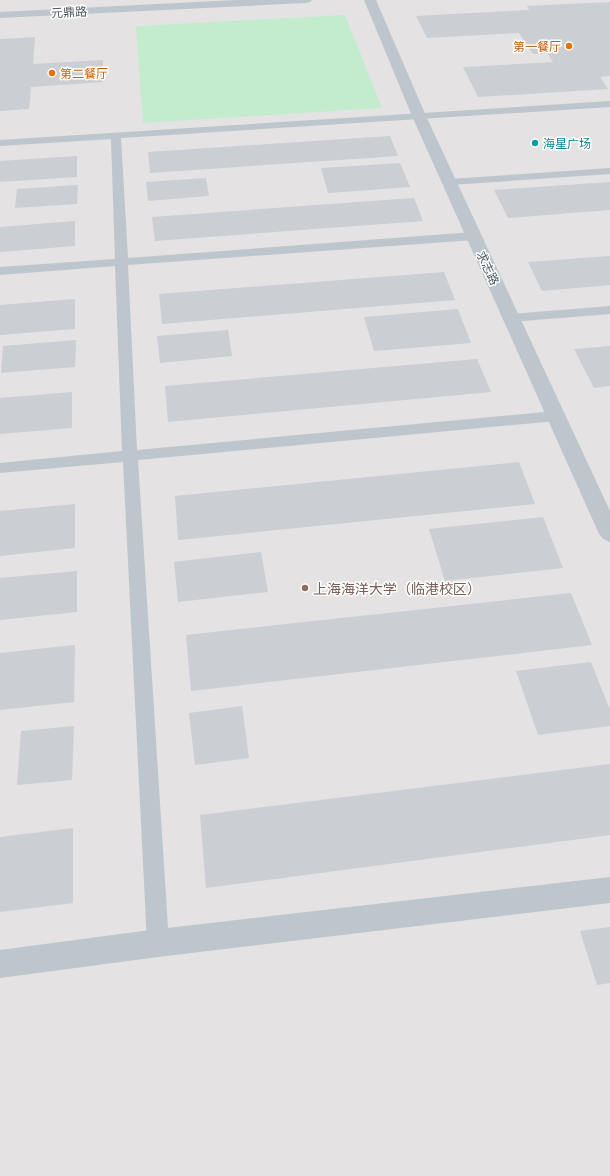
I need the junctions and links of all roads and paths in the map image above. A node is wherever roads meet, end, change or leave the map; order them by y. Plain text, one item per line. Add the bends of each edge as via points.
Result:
1 (306, 0) edge
2 (370, 0) edge
3 (0, 15) edge
4 (610, 104) edge
5 (419, 116) junction
6 (116, 136) junction
7 (0, 144) edge
8 (610, 171) edge
9 (450, 182) junction
10 (474, 236) junction
11 (121, 262) junction
12 (0, 271) edge
13 (610, 310) edge
14 (511, 318) junction
15 (556, 416) junction
16 (130, 456) junction
17 (0, 468) edge
18 (610, 534) edge
19 (610, 890) edge
20 (158, 943) junction
21 (0, 964) edge

1 - 3 street, 元鼎路
2 - 5 street, 求志路
4 - 5 lane
5 - 6 lane
5 - 9 street, 求志路
6 - 7 lane
6 - 11 lane
8 - 9 lane
9 - 10 street, 求志路
10 - 11 lane
10 - 14 street, 求志路
11 - 12 lane
11 - 16 lane
13 - 14 lane
14 - 15 street, 求志路
15 - 16 lane
15 - 18 street, 求志路
16 - 17 lane
16 - 20 lane
19 - 20 street
20 - 21 street

